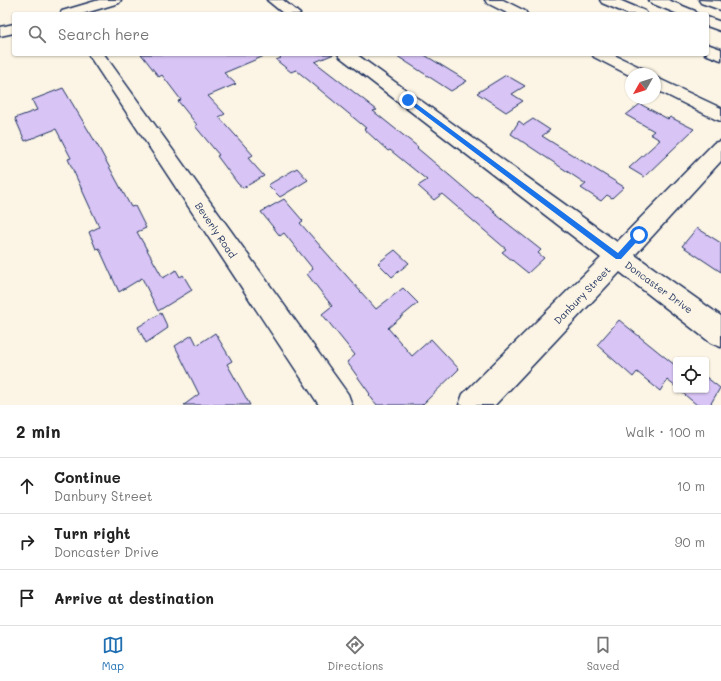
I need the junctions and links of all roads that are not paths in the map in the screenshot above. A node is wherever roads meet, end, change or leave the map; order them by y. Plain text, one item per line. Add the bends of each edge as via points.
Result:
1 (114, 0) edge
2 (274, 0) edge
3 (492, 0) edge
4 (606, 0) edge
5 (706, 0) edge
6 (661, 2) edge
7 (721, 6) edge
8 (76, 12) edge
9 (290, 12) edge
10 (516, 12) edge
11 (631, 12) edge
12 (635, 12) edge
13 (687, 12) edge
14 (709, 21) edge
15 (721, 26) edge
16 (12, 29) edge
17 (0, 32) edge
18 (709, 43) edge
19 (721, 48) edge
20 (709, 50) edge
21 (721, 55) edge
22 (97, 56) edge
23 (349, 56) edge
24 (604, 56) edge
25 (628, 68) edge
26 (661, 85) edge
27 (721, 115) edge
28 (721, 148) edge
29 (618, 257) junction
30 (721, 333) edge
31 (337, 405) edge
32 (474, 405) edge

1 - 8 main road
2 - 9 main road
3 - 10 main road
4 - 11 main road
4 - 12 main road
5 - 7 main road
6 - 13 main road
14 - 15 main road
16 - 17 main road
18 - 19 main road
20 - 21 main road
22 - 31 main road, Beverly Road
23 - 29 main road, Doncaster Drive
24 - 25 main road
26 - 27 main road
28 - 29 main road, Danbury Street
29 - 30 main road, Doncaster Drive
29 - 32 main road, Danbury Street

